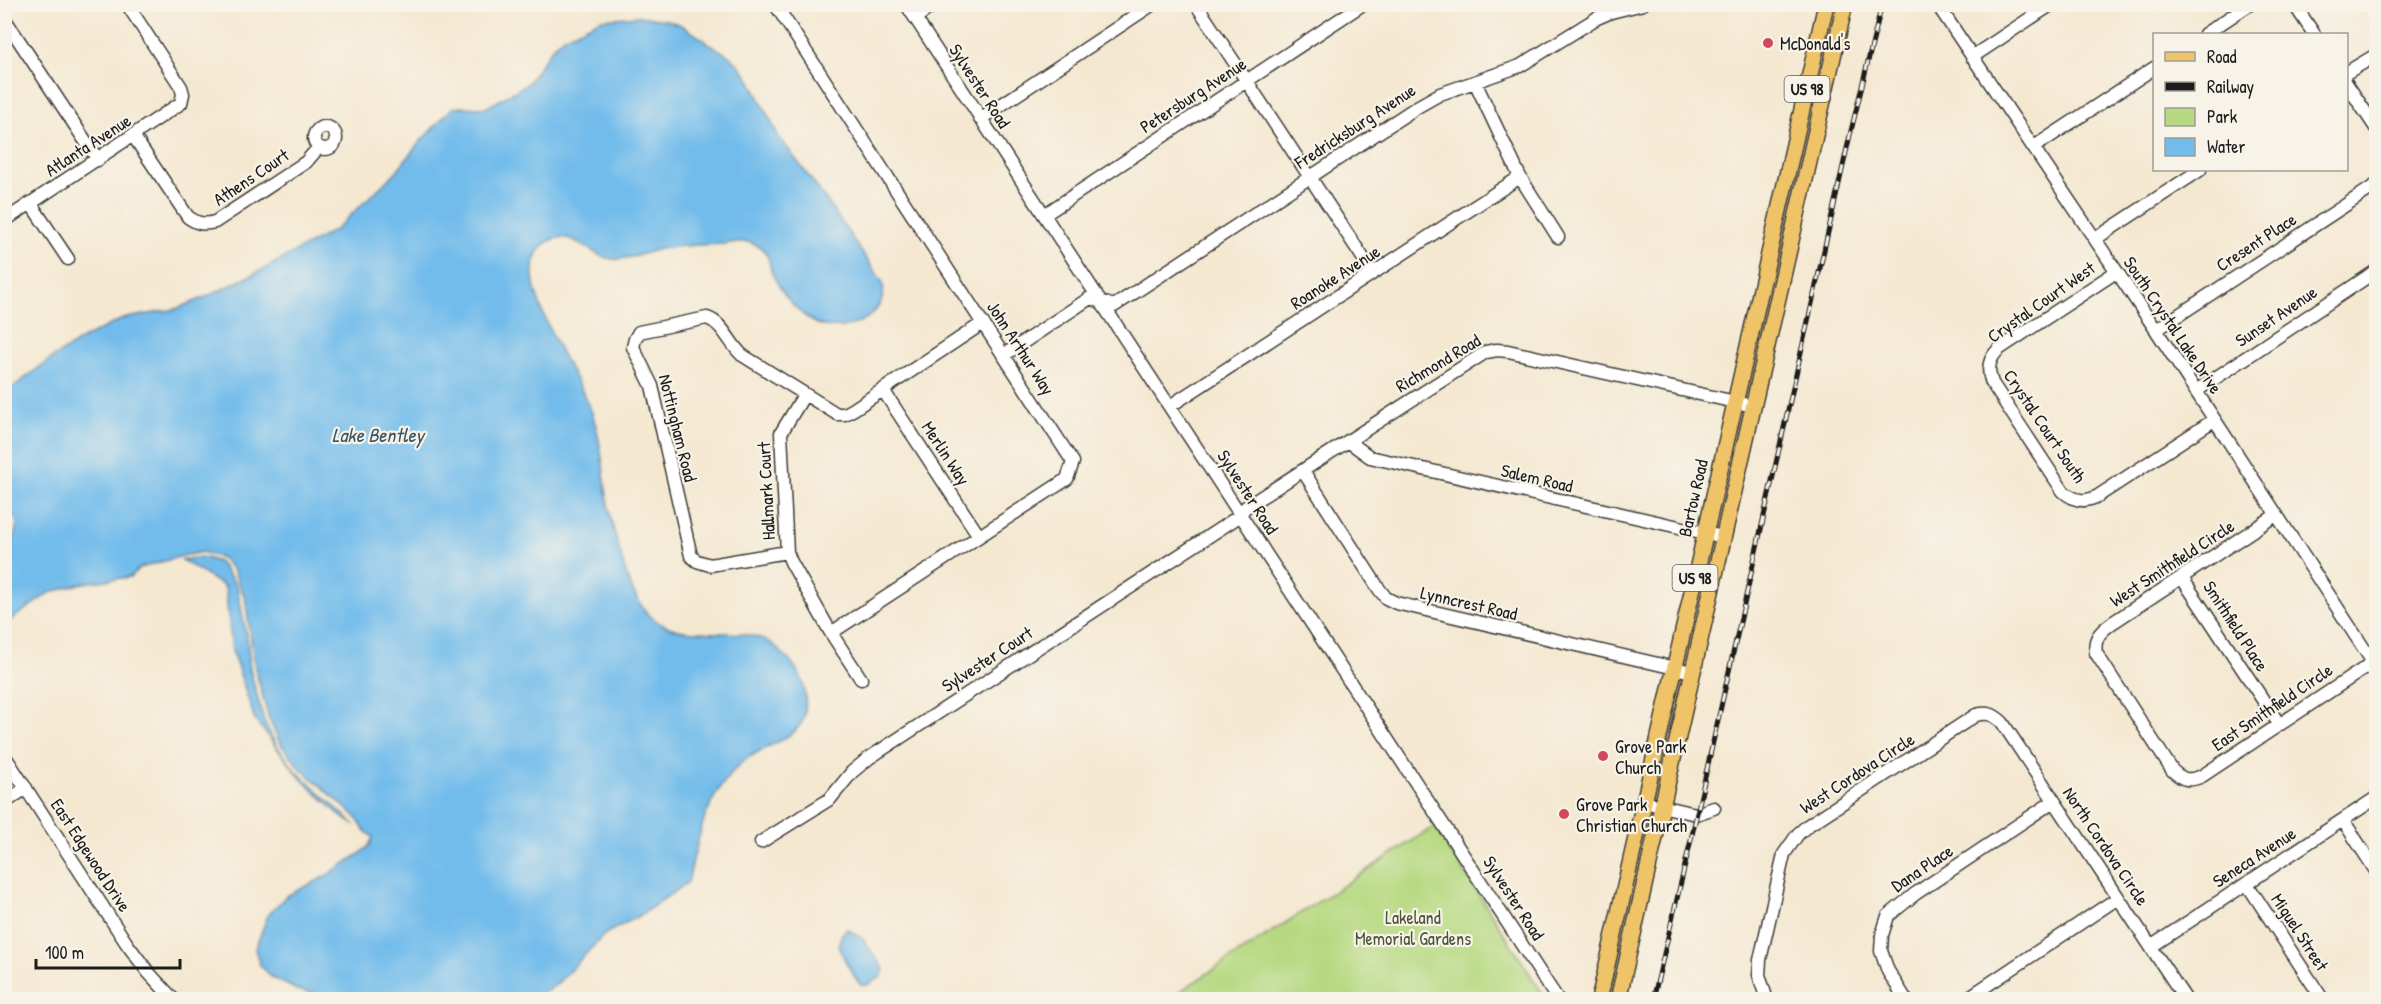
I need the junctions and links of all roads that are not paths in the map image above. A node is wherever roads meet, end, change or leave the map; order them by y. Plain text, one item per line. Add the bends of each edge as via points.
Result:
1 (127, 4) edge
2 (775, 4) edge
3 (906, 4) edge
4 (935, 4) edge
5 (1154, 4) edge
6 (1196, 4) edge
7 (1363, 4) edge
8 (1643, 4) edge
9 (1826, 4) edge
10 (1845, 4) edge
11 (1937, 4) edge
12 (2052, 4) edge
13 (2250, 4) edge
14 (2294, 4) edge
15 (1609, 8) edge
16 (4, 18) edge
17 (915, 18) junction
18 (2206, 33) edge
19 (2313, 33) edge
20 (2376, 55) edge
21 (1972, 57) junction
22 (2153, 69) edge
23 (2348, 72) edge
24 (1247, 81) junction
25 (1475, 82) junction
26 (2348, 86) edge
27 (980, 119) junction
28 (2376, 128) edge
29 (134, 137) junction
30 (319, 147) dead end
31 (2034, 147) junction
32 (98, 160) junction
33 (2198, 171) edge
34 (1310, 177) junction
35 (1520, 177) junction
36 (2376, 185) edge
37 (31, 204) junction
38 (1044, 215) junction
39 (5, 219) edge
40 (1558, 237) dead end
41 (2095, 239) junction
42 (68, 259) dead end
43 (2376, 271) edge
44 (2116, 272) junction
45 (1373, 273) junction
46 (1101, 302) junction
47 (983, 323) junction
48 (2156, 330) junction
49 (1004, 355) junction
50 (1989, 365) joint
51 (883, 390) junction
52 (2196, 391) junction
53 (804, 395) junction
54 (1735, 402) junction
55 (1170, 406) junction
56 (1753, 406) junction
57 (2214, 420) junction
58 (1348, 441) junction
59 (1303, 471) junction
60 (1241, 513) junction
61 (2276, 515) junction
62 (1705, 534) junction
63 (979, 536) junction
64 (1723, 537) junction
65 (787, 552) junction
66 (2182, 578) junction
67 (831, 633) junction
68 (2375, 664) edge
69 (1674, 669) junction
70 (1692, 672) junction
71 (861, 679) dead end
72 (1994, 714) joint
73 (2279, 724) junction
74 (4, 755) edge
75 (2190, 780) joint
76 (26, 788) junction
77 (2376, 798) edge
78 (2054, 801) junction
79 (1644, 802) junction
80 (4, 803) edge
81 (1662, 807) junction
82 (1714, 808) dead end
83 (2343, 820) junction
84 (761, 842) dead end
85 (2376, 871) edge
86 (2247, 884) junction
87 (2118, 898) junction
88 (2151, 946) junction
89 (2181, 998) edge
90 (174, 999) edge
91 (1558, 999) edge
92 (1599, 999) edge
93 (1618, 999) edge
94 (1767, 999) edge
95 (1906, 999) edge
96 (1965, 999) edge
97 (2323, 999) edge

1 - 29 street, Atlanta Avenue via 182,92 180,103
2 - 47 street, John Arthur Way
3 - 17 street, Sylvester Road
4 - 17 street
5 - 27 street
6 - 24 street
7 - 24 street, Petersburg Avenue
8 - 15 street, Fredricksburg Avenue
9 - 54 main road, Bartow Road / US 98
10 - 56 main road, US 98
11 - 21 street, South Crystal Lake Drive
12 - 21 street
13 - 18 street
14 - 19 street
15 - 25 street, Fredricksburg Avenue via 1527,63
16 - 32 street
17 - 27 street, Sylvester Road
20 - 23 street
21 - 31 street, South Crystal Lake Drive
22 - 31 street
24 - 34 street
24 - 38 street, Petersburg Avenue
25 - 34 street, Fredricksburg Avenue via 1417,107
25 - 35 street
26 - 28 street
27 - 38 street, Sylvester Road
29 - 30 street, Athens Court via 188,217 206,225 306,162
29 - 32 street, Atlanta Avenue
31 - 41 street, South Crystal Lake Drive
32 - 37 street, Atlanta Avenue
33 - 41 street
34 - 45 street
34 - 46 street, Fredricksburg Avenue via 1114,306
35 - 40 street
35 - 45 street, Roanoke Avenue
36 - 48 street, Cresent Place
37 - 39 street, Atlanta Avenue
37 - 42 street
38 - 46 street, Sylvester Road
41 - 44 street, South Crystal Lake Drive
43 - 52 street, Sunset Avenue
44 - 48 street, South Crystal Lake Drive
44 - 50 street, Crystal Court West via 1999,349
45 - 55 street, Roanoke Avenue
46 - 49 street via 1090,298
46 - 55 street, Sylvester Road
47 - 49 street, John Arthur Way
47 - 51 street, Nottingham Road
48 - 52 street, South Crystal Lake Drive
49 - 63 street, John Arthur Way via 1073,462 1067,479
50 - 57 street, Crystal Court South via 1992,383 2063,491 2080,501 2098,496
51 - 53 street, Nottingham Road via 845,414 837,414
51 - 63 street, Merlin Way
52 - 57 street, South Crystal Lake Drive
53 - 65 street, Hallmark Court via 781,433
53 - 65 street, Nottingham Road via 742,355 716,320 707,318 647,329 635,339 635,355 650,377 691,556 710,565
54 - 56 street, Richmond Road
54 - 58 street, Richmond Road via 1497,350 1472,360
54 - 62 main road, Bartow Road / US 98
55 - 60 street, Sylvester Road
56 - 64 main road, US 98
57 - 61 street, South Crystal Lake Drive
58 - 59 street, Richmond Road
58 - 62 street, Salem Road via 1370,457
59 - 60 street, Richmond Road
59 - 69 street, Lynncrest Road via 1386,598
60 - 84 street, Sylvester Court via 869,758 831,799
60 - 91 street, Sylvester Road
61 - 66 street, West Smithfield Circle
61 - 68 street, South Crystal Lake Drive
62 - 64 street, Salem Road
62 - 69 main road, Bartow Road / US 98
63 - 67 street, John Arthur Way
64 - 70 main road, US 98
65 - 67 street, Hallmark Court
66 - 73 street, Smithfield Place
66 - 75 street, West Smithfield Circle via 2101,631 2095,646 2172,770 2180,778
67 - 71 street, Hallmark Court
68 - 73 street, East Smithfield Circle
69 - 70 street, Lynncrest Road
69 - 79 main road, Bartow Road / US 98
70 - 81 main road, US 98
72 - 78 street, North Cordova Circle
72 - 94 street, West Cordova Circle via 1976,715 1798,834 1784,854 1760,960 1759,975
73 - 75 street, East Smithfield Circle via 2202,776
74 - 76 street, East Edgewood Drive
76 - 80 street
76 - 90 street, East Edgewood Drive via 127,944
77 - 83 street, Seneca Avenue
78 - 87 street, North Cordova Circle
78 - 95 street, Dana Place via 1888,916 1881,935 1881,951 1888,971
79 - 81 street
79 - 92 main road, Bartow Road / US 98
81 - 82 street via 1696,814
81 - 93 main road, US 98
83 - 85 street
83 - 86 street, Seneca Avenue
86 - 88 street, Seneca Avenue
86 - 97 street, Miguel Street
87 - 88 street, North Cordova Circle
87 - 96 street
88 - 89 street, North Cordova Circle

